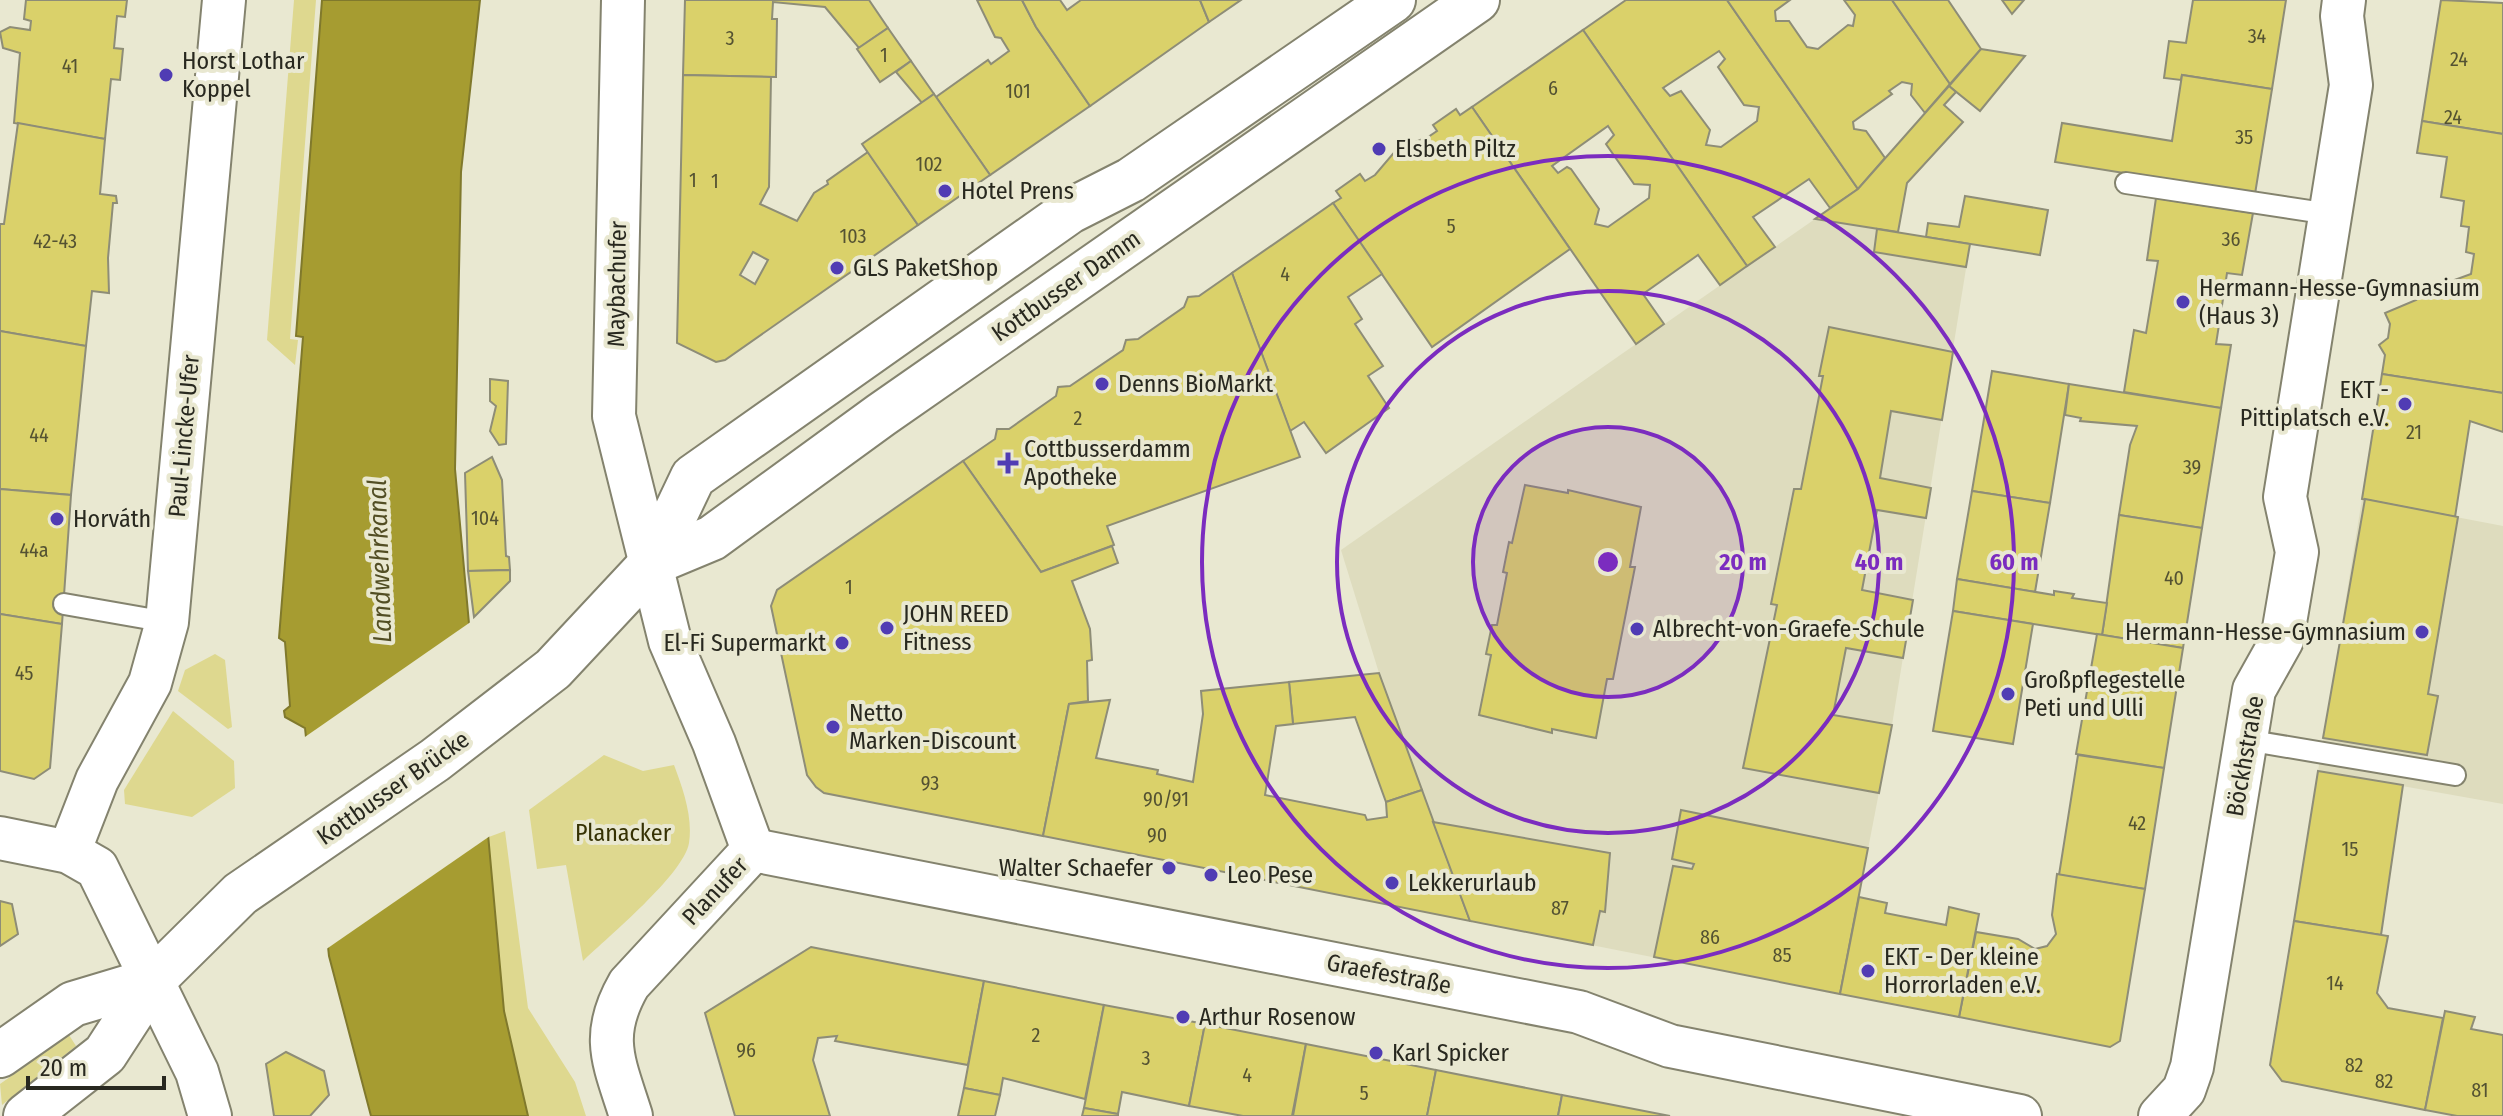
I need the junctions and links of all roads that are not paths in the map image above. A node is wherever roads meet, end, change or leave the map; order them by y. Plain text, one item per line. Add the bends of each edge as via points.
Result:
1 (224, 0) edge
2 (623, 0) edge
3 (1393, 0) edge
4 (1477, 0) edge
5 (2344, 0) edge
6 (2126, 183) dead end
7 (2330, 214) junction
8 (652, 563) junction
9 (64, 604) dead end
10 (167, 622) junction
11 (488, 721) joint
12 (2246, 740) junction
13 (2455, 775) dead end
14 (0, 838) edge
15 (753, 850) junction
16 (69, 852) junction
17 (153, 980) junction
18 (0, 1055) edge
19 (2172, 1103) edge
20 (26, 1116) edge
21 (210, 1116) edge
22 (631, 1116) edge
23 (2020, 1116) edge

1 - 10 street, Paul-Lincke-Ufer
2 - 8 street, Maybachufer via 614,416
3 - 8 main road, Kottbusser Damm via 1131,180 1070,211 712,461 693,477
4 - 8 main road, Kottbusser Damm via 712,538
5 - 7 street, Böckhstraße via 2351,85
6 - 7 lane
7 - 12 street, Böckhstraße via 2285,497 2297,552 2282,640 2254,690
8 - 11 main road, Kottbusser Damm via 553,669
8 - 15 street, Planufer via 679,668 714,743
9 - 10 lane
10 - 16 street, Paul-Lincke-Ufer via 150,683 97,780
11 - 17 main road, Kottbusser Brücke via 240,894
12 - 13 lane
12 - 19 street, Böckhstraße via 2200,1025
14 - 16 street
15 - 22 street, Planufer via 629,984 614,1010 611,1045
15 - 23 street, Graefestraße via 1579,1012 1670,1046
16 - 17 street via 101,874
17 - 18 main road via 73,1004
17 - 20 main road via 105,1054
17 - 21 street via 206,1093

